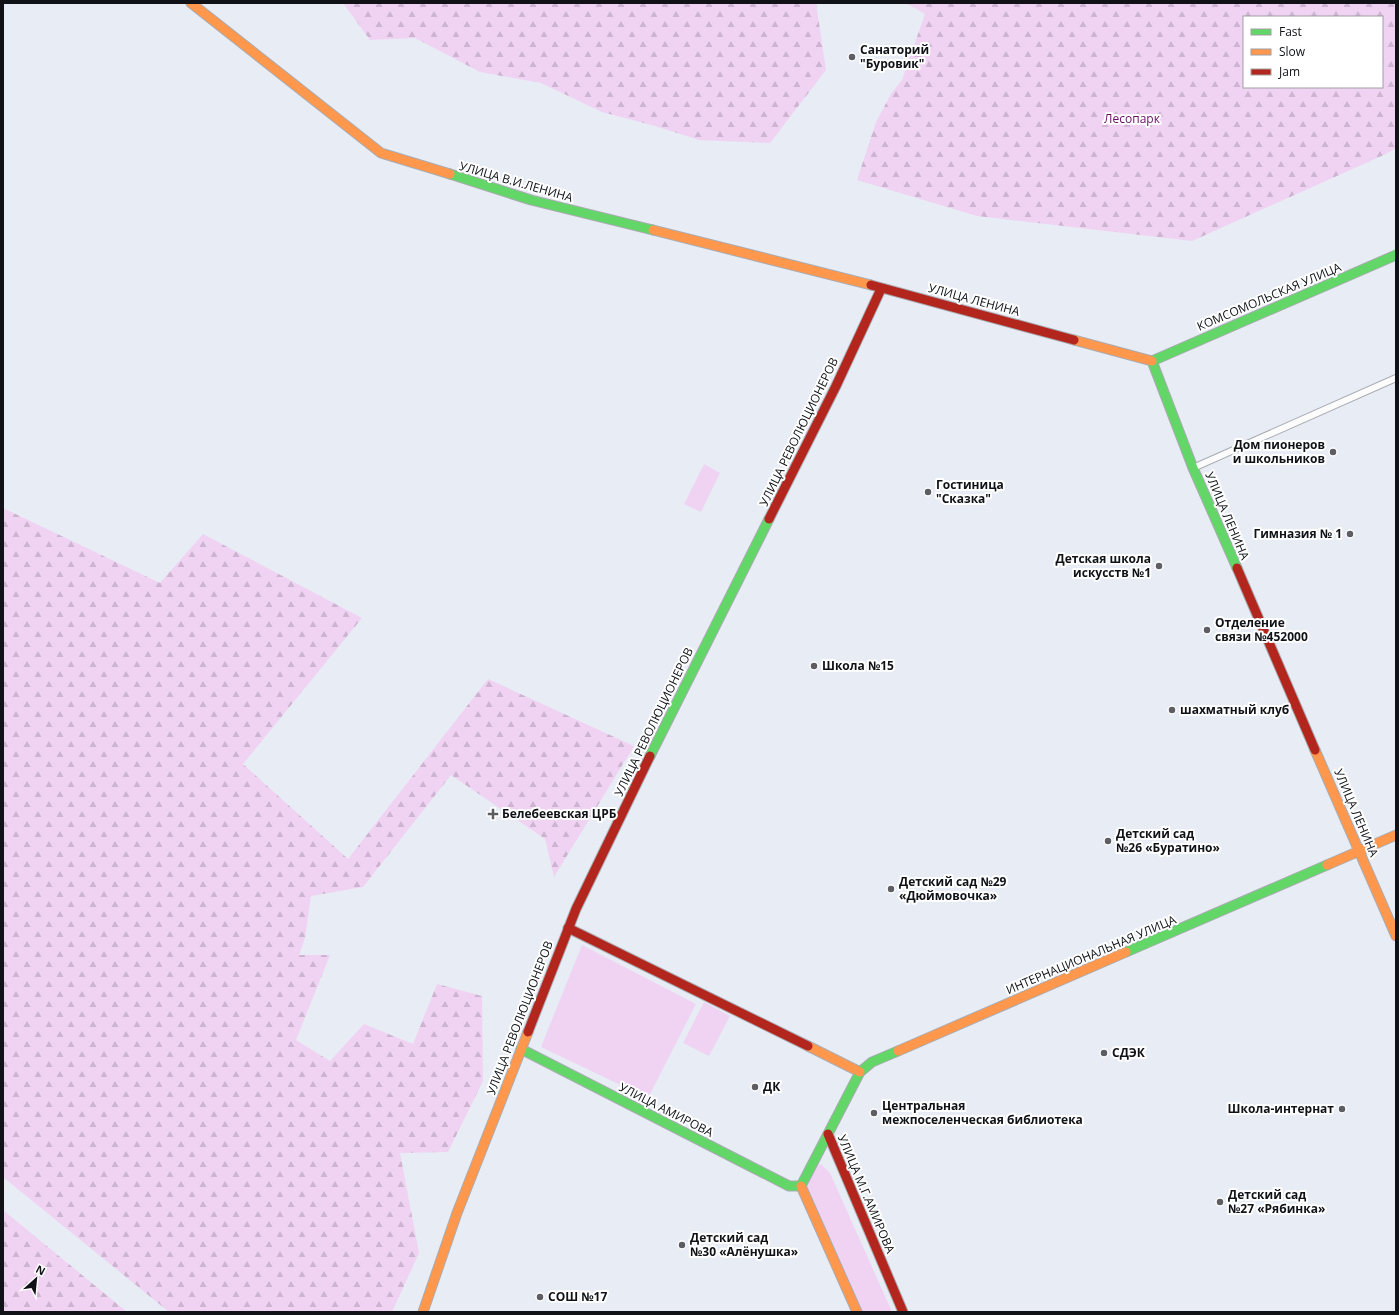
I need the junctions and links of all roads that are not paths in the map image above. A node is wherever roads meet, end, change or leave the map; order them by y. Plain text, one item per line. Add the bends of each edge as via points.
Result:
1 (191, 3) edge
2 (1396, 255) edge
3 (881, 289) junction
4 (1152, 361) junction
5 (1396, 378) edge
6 (1193, 468) junction
7 (1396, 837) edge
8 (1360, 851) junction
9 (568, 928) junction
10 (1396, 936) edge
11 (521, 1049) junction
12 (860, 1072) junction
13 (828, 1134) junction
14 (801, 1186) junction
15 (423, 1312) edge
16 (857, 1312) edge
17 (903, 1312) edge

1 - 3 main road, УЛИЦА В.И.ЛЕНИНА via 381,154 531,200
2 - 4 main road, КОМСОМОЛЬСКАЯ УЛИЦА
3 - 4 main road, УЛИЦА ЛЕНИНА
3 - 9 main road, УЛИЦА РЕВОЛЮЦИОНЕРОВ via 836,386 675,704
4 - 6 main road, УЛИЦА ЛЕНИНА
5 - 6 street
6 - 8 main road, УЛИЦА ЛЕНИНА
7 - 8 main road, ИНТЕРНАЦИОНАЛЬНАЯ УЛИЦА
8 - 10 main road, УЛИЦА ЛЕНИНА
8 - 12 main road, ИНТЕРНАЦИОНАЛЬНАЯ УЛИЦА via 872,1062
9 - 11 main road, УЛИЦА РЕВОЛЮЦИОНЕРОВ
9 - 12 main road
11 - 14 main road, УЛИЦА АМИРОВА via 789,1186
11 - 15 main road, УЛИЦА РЕВОЛЮЦИОНЕРОВ via 457,1214
12 - 13 main road, ИНТЕРНАЦИОНАЛЬНАЯ УЛИЦА
13 - 14 main road, УЛИЦА М.Г.АМИРОВА
13 - 17 main road, УЛИЦА М.Г.АМИРОВА
14 - 16 main road

